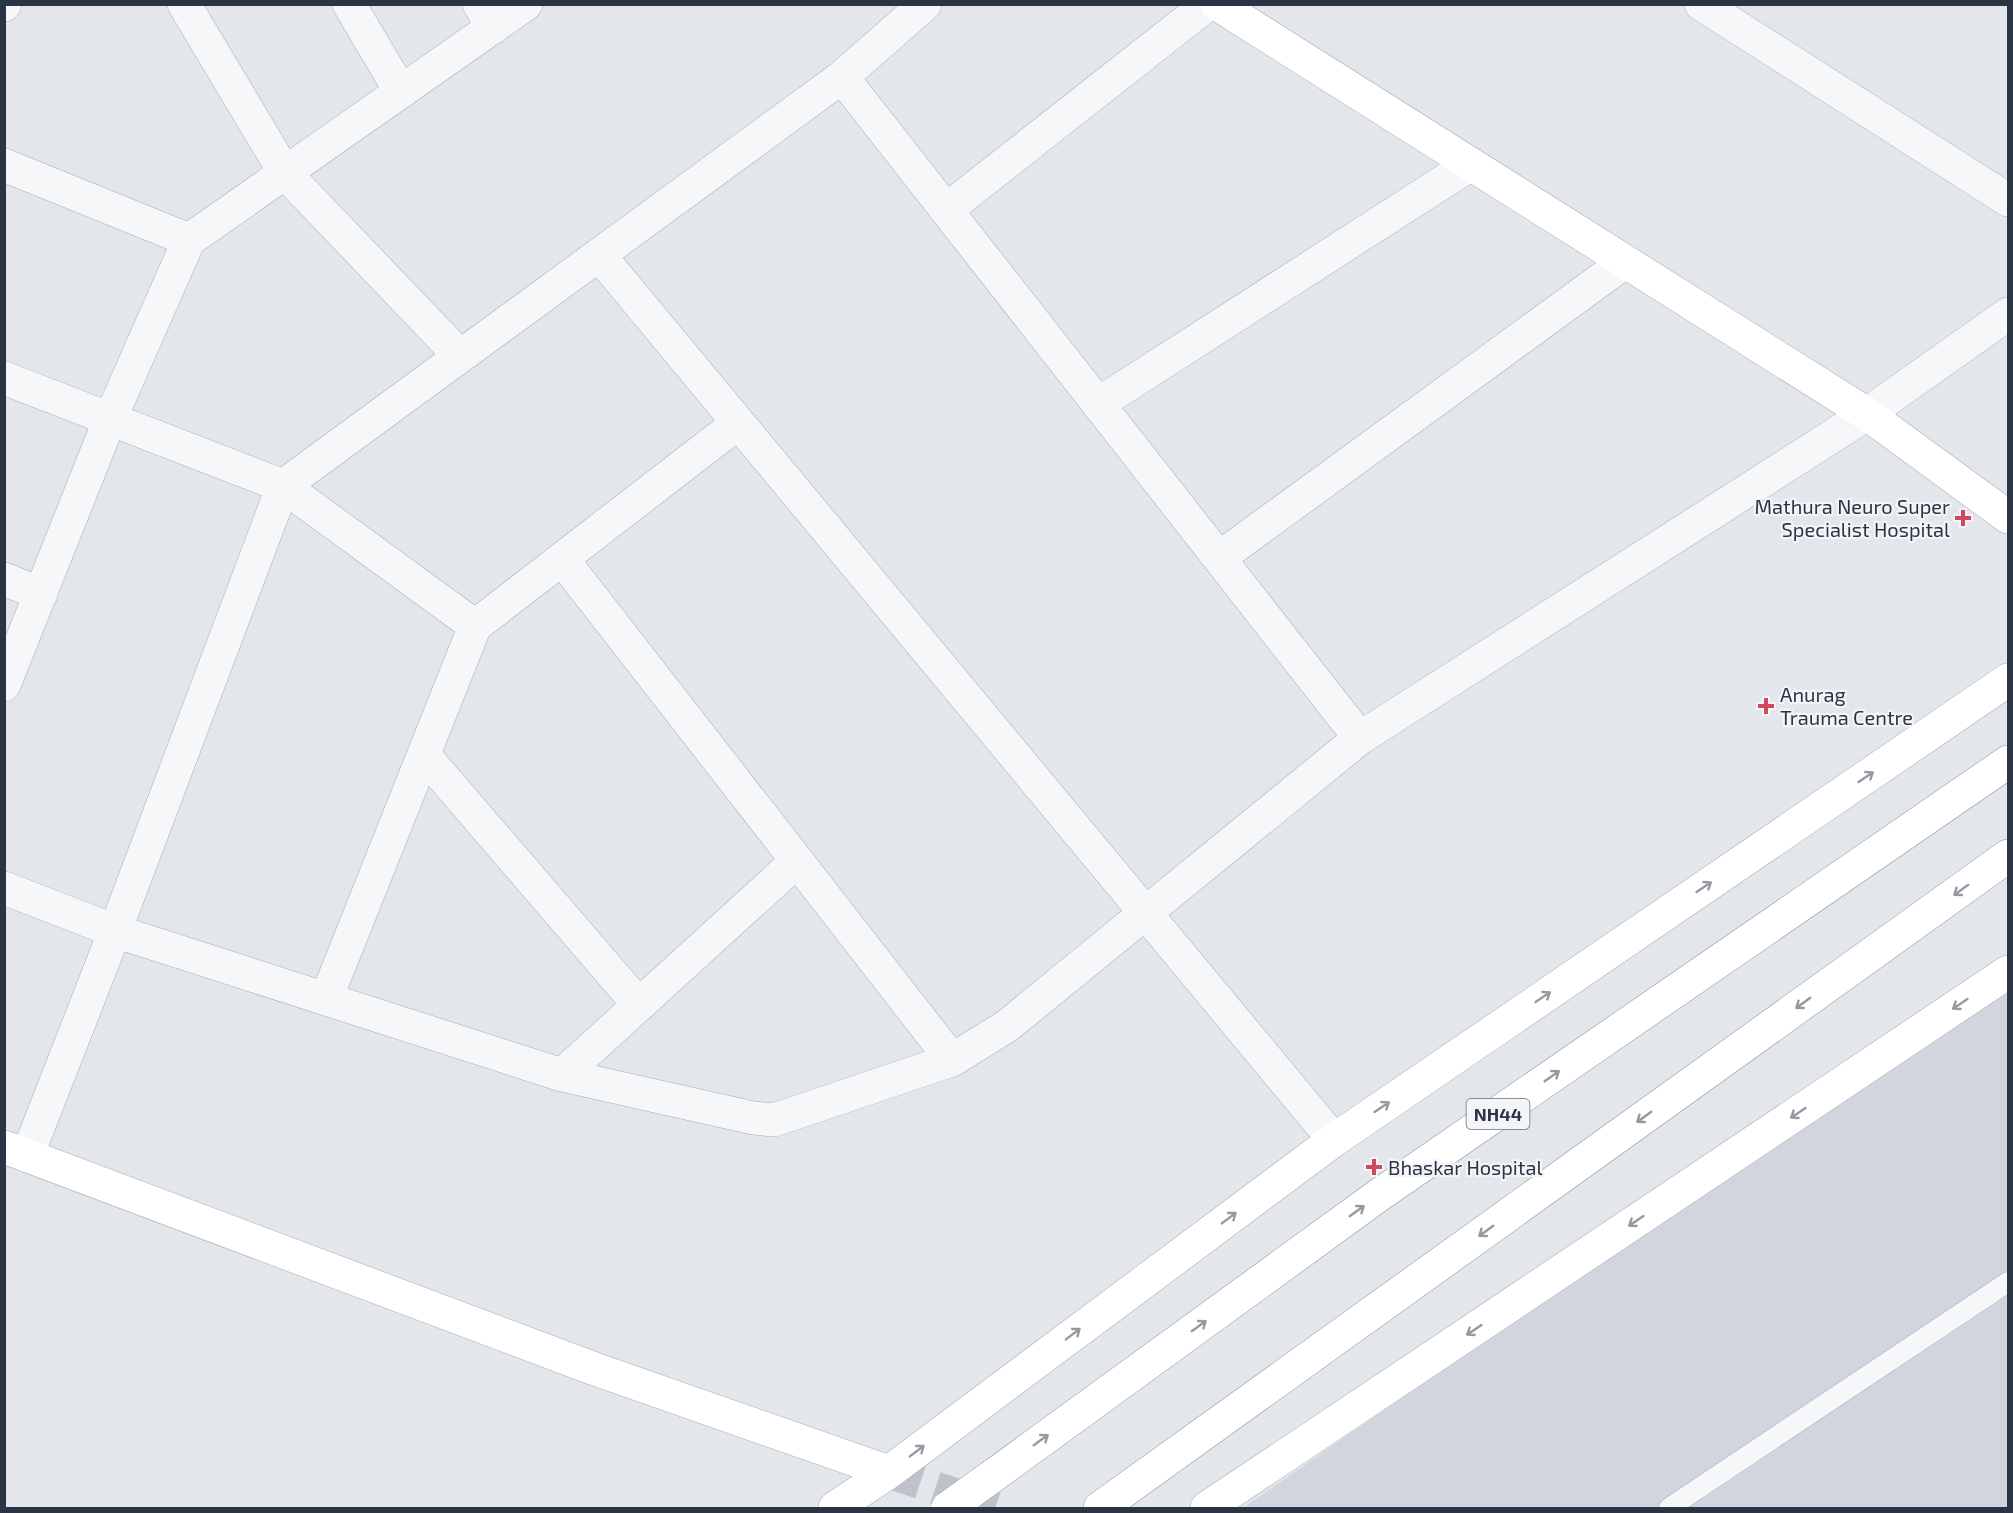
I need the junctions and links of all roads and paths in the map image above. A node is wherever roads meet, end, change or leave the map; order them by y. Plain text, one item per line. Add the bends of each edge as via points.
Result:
1 (184, 4) edge
2 (349, 4) edge
3 (526, 4) edge
4 (925, 4) edge
5 (1208, 4) edge
6 (1218, 4) edge
7 (1701, 4) edge
8 (486, 16) edge
9 (842, 77) junction
10 (401, 92) junction
11 (1471, 164) junction
12 (4, 165) edge
13 (285, 173) junction
14 (2008, 200) edge
15 (946, 210) junction
16 (189, 240) junction
17 (599, 255) junction
18 (1625, 262) junction
19 (2008, 314) edge
20 (460, 356) junction
21 (4, 378) edge
22 (1098, 404) junction
23 (1867, 414) junction
24 (110, 419) junction
25 (738, 423) junction
26 (283, 486) junction
27 (2008, 517) edge
28 (1219, 558) junction
29 (562, 559) junction
30 (4, 579) edge
31 (41, 594) junction
32 (475, 626) junction
33 (2008, 680) edge
34 (4, 686) edge
35 (1360, 738) junction
36 (424, 755) junction
37 (2008, 762) edge
38 (2008, 855) edge
39 (797, 861) junction
40 (4, 888) edge
41 (1146, 913) junction
42 (115, 931) junction
43 (2008, 972) edge
44 (326, 999) junction
45 (639, 1005) junction
46 (952, 1060) junction
47 (562, 1075) junction
48 (1334, 1140) junction
49 (16, 1151) edge
50 (2008, 1282) edge
51 (889, 1472) junction
52 (835, 1509) edge
53 (948, 1509) edge
54 (1100, 1509) edge
55 (1207, 1509) edge
56 (1669, 1509) edge

1 - 13 street
2 - 10 street
3 - 8 street
4 - 9 street
5 - 15 street
6 - 11 main road
7 - 14 street
8 - 10 street
9 - 15 street
9 - 17 street
10 - 13 street
11 - 18 main road
11 - 22 street
12 - 16 street
13 - 16 street
13 - 20 street
15 - 22 street
16 - 24 street
17 - 20 street
17 - 25 street
18 - 23 main road
18 - 28 street
19 - 23 street
20 - 26 street
21 - 24 street
22 - 28 street
23 - 27 main road
23 - 35 street
24 - 26 street
24 - 31 street
25 - 29 street
25 - 41 street
26 - 32 street
26 - 42 street
28 - 35 street
29 - 32 street
29 - 39 street
30 - 31 street
31 - 34 street
32 - 36 street
48 -> 33 main road
35 - 41 street
36 - 44 street
36 - 45 street
53 -> 37 main road, NH44, bridge via 1379,1196
38 -> 54 main road
39 - 45 street
39 - 46 street
40 - 42 street
41 - 46 street via 1008,1026
41 - 48 street
42 - 44 street
42 - 49 street
43 -> 55 main road
44 - 47 street
45 - 47 street
46 - 47 street via 774,1120
51 -> 48 main road
49 - 51 main road via 592,1368
50 - 56 lane
51 - 52 main road

